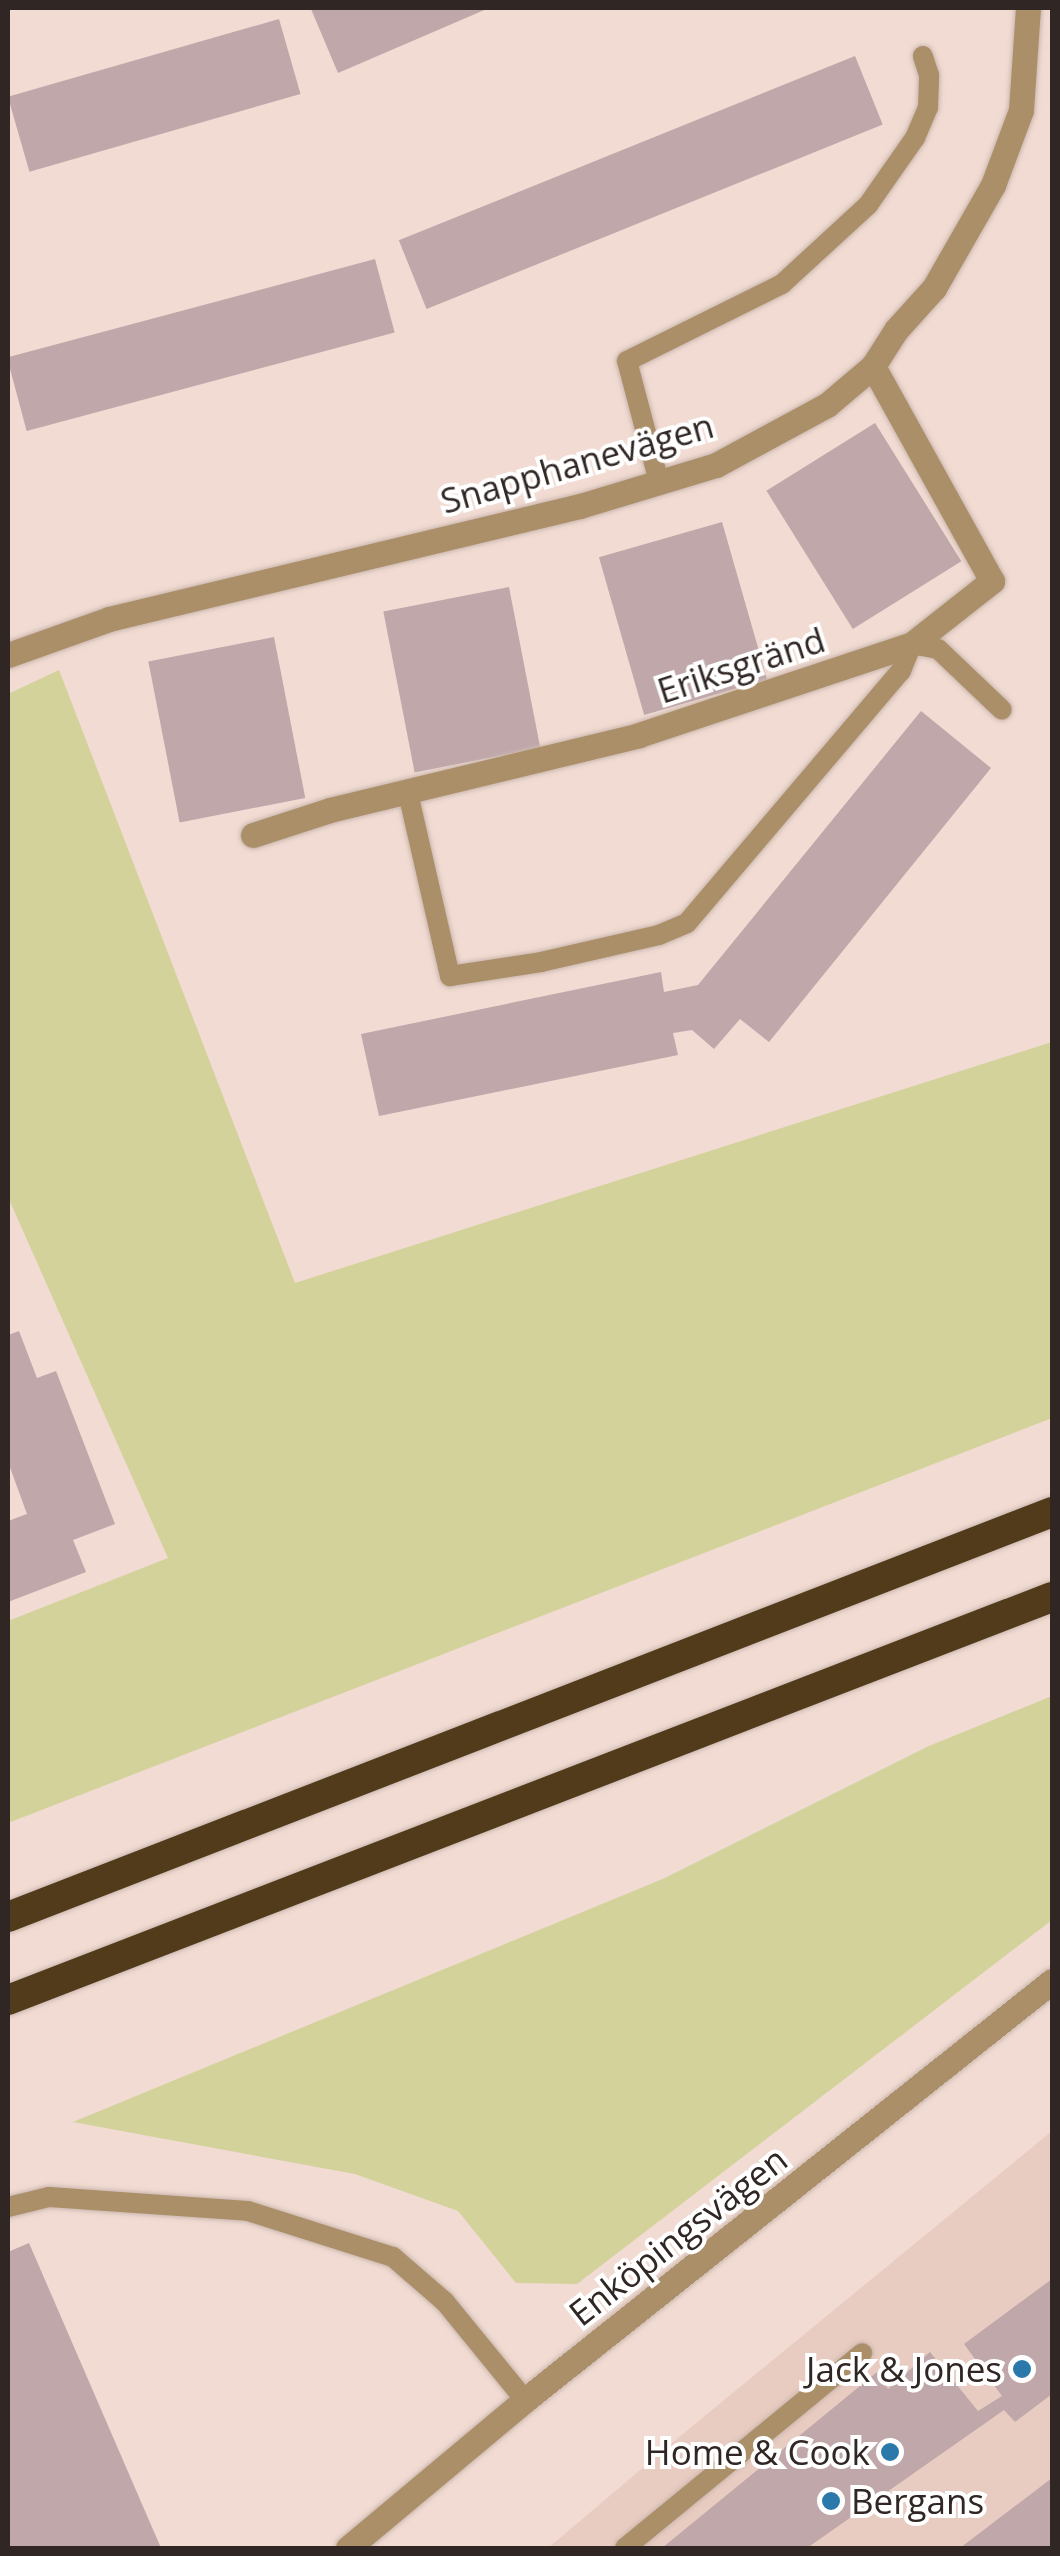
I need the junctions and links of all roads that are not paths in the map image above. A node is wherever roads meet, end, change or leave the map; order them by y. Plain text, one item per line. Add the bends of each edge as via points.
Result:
1 (1028, 8) edge
2 (922, 56) dead end
3 (874, 366) junction
4 (659, 482) junction
5 (912, 644) junction
6 (8, 654) edge
7 (1002, 710) dead end
8 (408, 792) junction
9 (253, 835) dead end
10 (1052, 1512) edge
11 (1052, 1597) edge
12 (8, 1916) edge
13 (1052, 1981) edge
14 (8, 2000) edge
15 (8, 2207) edge
16 (862, 2354) dead end
17 (525, 2400) junction
18 (348, 2548) edge
19 (625, 2548) edge

1 - 3 street, Snapphanevägen via 1021,110 992,185 934,288
2 - 4 lane via 928,108 868,206 782,284 627,361
3 - 4 street, Snapphanevägen via 811,414 716,465
3 - 5 street, Eriksgränd via 992,581
4 - 6 street, Snapphanevägen via 110,619
5 - 7 lane via 938,649
5 - 8 street, Eriksgränd via 640,734
5 - 8 lane via 901,671 687,923 659,935 450,976
8 - 9 street, Eriksgränd
10 - 12 highway
11 - 14 highway
13 - 17 street, Enköpingsvägen
15 - 17 lane via 48,2197 248,2211 393,2257 445,2302
16 - 19 lane
17 - 18 street, Enköpingsvägen

